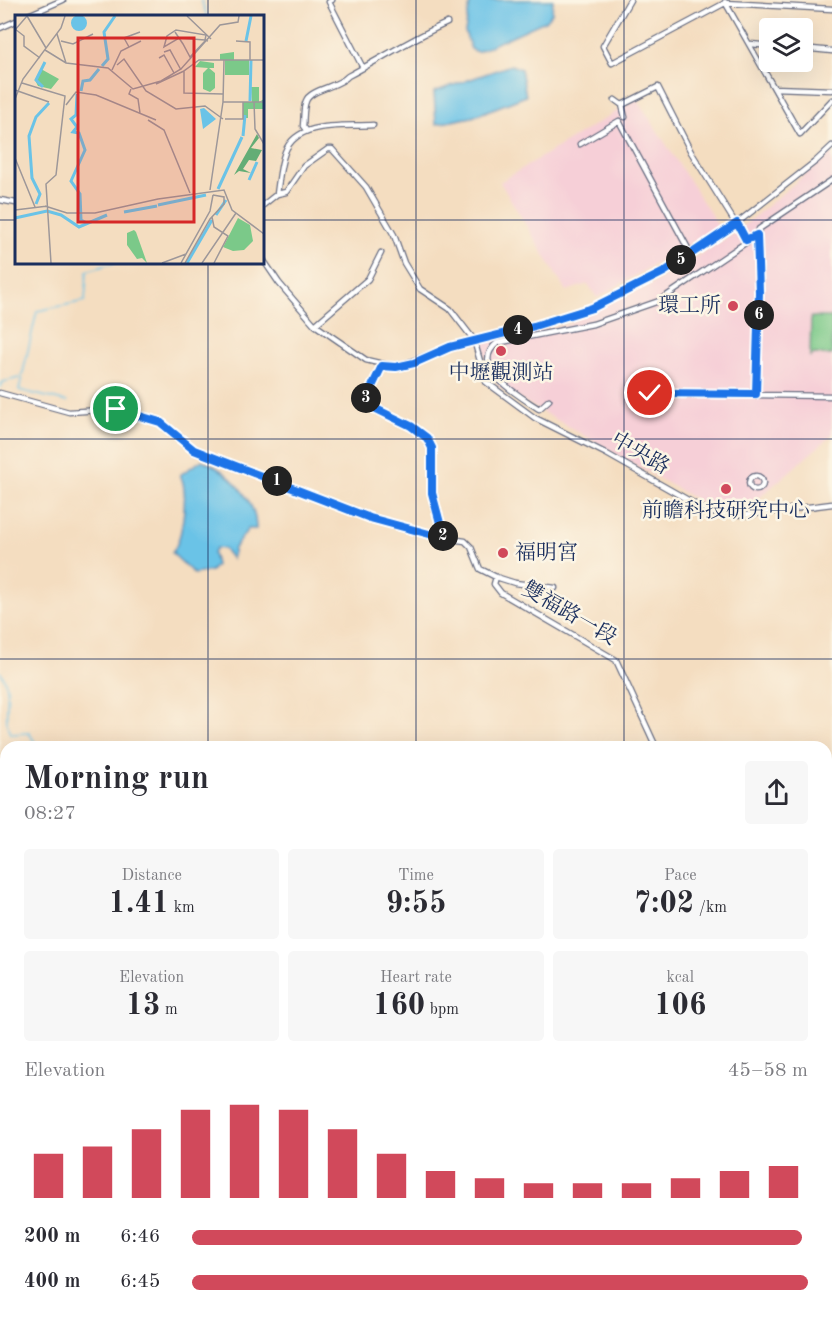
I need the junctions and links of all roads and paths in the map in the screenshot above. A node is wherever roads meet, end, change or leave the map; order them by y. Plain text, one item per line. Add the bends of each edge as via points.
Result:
1 (63, 0) edge
2 (332, 0) edge
3 (630, 0) edge
4 (724, 1) edge
5 (832, 9) edge
6 (28, 15) edge
7 (15, 21) edge
8 (447, 23) dead end
9 (0, 28) edge
10 (751, 44) junction
11 (759, 45) edge
12 (813, 49) edge
13 (832, 51) edge
14 (363, 68) junction
15 (774, 88) junction
16 (832, 90) edge
17 (615, 100) dead end
18 (832, 100) edge
19 (622, 105) junction
20 (625, 117) dead end
21 (373, 124) dead end
22 (306, 130) junction
23 (580, 144) dead end
24 (832, 146) edge
25 (832, 180) edge
26 (277, 194) junction
27 (0, 200) edge
28 (15, 203) edge
29 (264, 204) edge
30 (737, 223) junction
31 (757, 235) junction
32 (746, 240) junction
33 (381, 253) dead end
34 (691, 254) junction
35 (264, 261) edge
36 (315, 325) junction
37 (474, 340) junction
38 (382, 366) junction
39 (0, 393) edge
40 (650, 393) dead end
41 (756, 394) junction
42 (832, 396) edge
43 (549, 400) dead end
44 (832, 504) edge
45 (444, 538) junction
46 (496, 577) junction
47 (555, 588) dead end
48 (653, 741) edge

1 - 6 street
2 - 14 street via 329,2
3 - 4 street via 603,46 612,63
4 - 5 street
4 - 10 street
7 - 9 street
8 - 14 street
10 - 11 street
10 - 15 street
12 - 13 street
14 - 22 street via 344,82 310,95 303,126
15 - 16 street
15 - 18 street via 800,134
17 - 19 street
19 - 20 street
19 - 30 street via 658,87 691,152
21 - 22 street
22 - 26 street via 292,139 284,153
23 - 34 street via 619,121
24 - 30 street
25 - 31 street via 759,229
26 - 29 street
26 - 37 street via 286,192 304,166 332,149 366,187 420,289 452,311
27 - 28 street
30 - 32 street
30 - 34 street
31 - 32 street
31 - 41 street
32 - 43 street via 659,301 593,324 497,344 489,360 494,376 539,409
33 - 36 street via 365,282
34 - 37 street via 592,308
35 - 36 street
36 - 38 street via 366,360
37 - 38 street via 414,363
37 - 44 street, 中央路 via 486,382 535,418 700,508 711,513 746,515
38 - 45 street via 364,403 427,438 432,448 432,493
39 - 45 street via 69,412 130,411 160,422 194,450 370,518
40 - 41 street
41 - 42 street
45 - 46 street via 465,541 480,569
46 - 47 street
46 - 48 street, 雙福路一段 via 494,584 501,594 615,660

